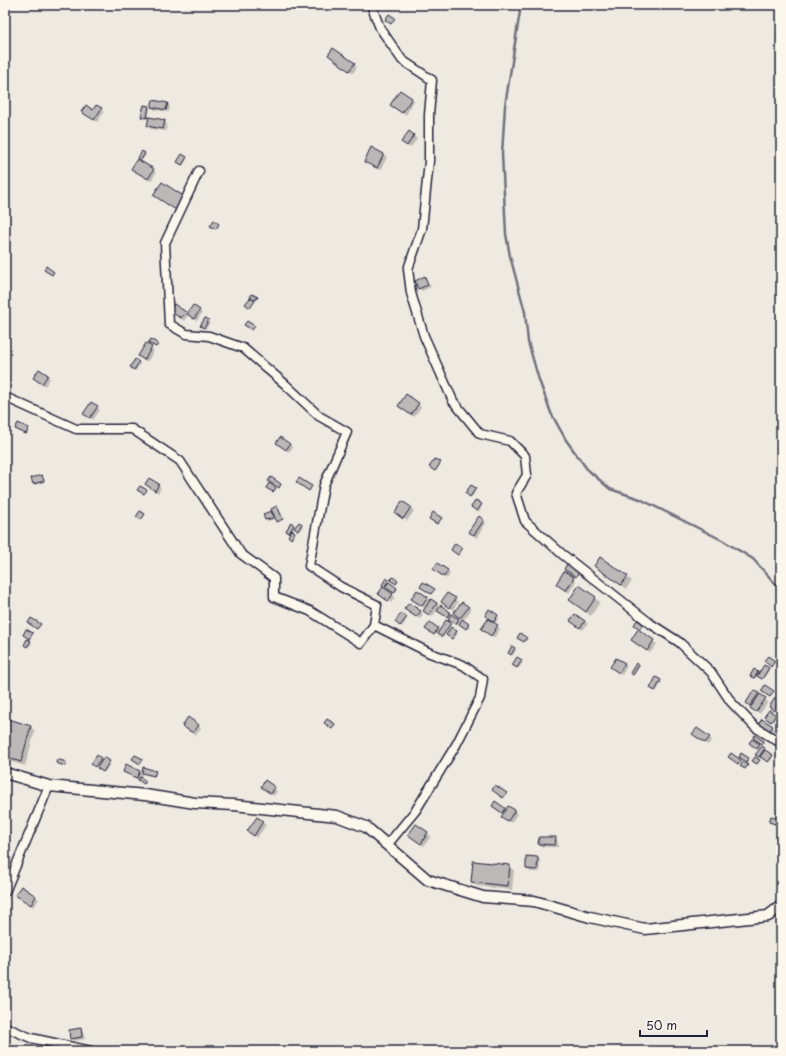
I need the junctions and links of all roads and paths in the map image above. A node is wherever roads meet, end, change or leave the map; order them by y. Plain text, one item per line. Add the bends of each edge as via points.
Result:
1 (371, 5) edge
2 (199, 171) dead end
3 (5, 397) edge
4 (374, 625) junction
5 (781, 743) edge
6 (5, 773) edge
7 (49, 786) junction
8 (388, 844) junction
9 (5, 892) edge
10 (781, 906) edge
11 (5, 1027) edge
12 (91, 1051) edge

1 - 5 street via 380,28 402,60 432,80 429,161 422,229 408,269 411,293 424,336 453,401 480,434 510,441 525,456 527,475 516,493 525,520 562,554 650,624 678,642 711,672 731,702 755,727
2 - 4 street via 165,243 169,324 186,334 209,336 243,348 320,416 347,432 324,485 309,566 341,587 377,605
3 - 4 street via 76,429 132,429 180,461 241,554 274,578 274,597 310,611 361,643
4 - 8 street via 408,643 463,665 483,679 480,698 456,745 416,810
6 - 7 street
7 - 8 street via 337,816 366,827
7 - 9 street
8 - 10 street via 397,855 428,880 483,897 534,902 644,930 768,916
11 - 12 street via 31,1038

